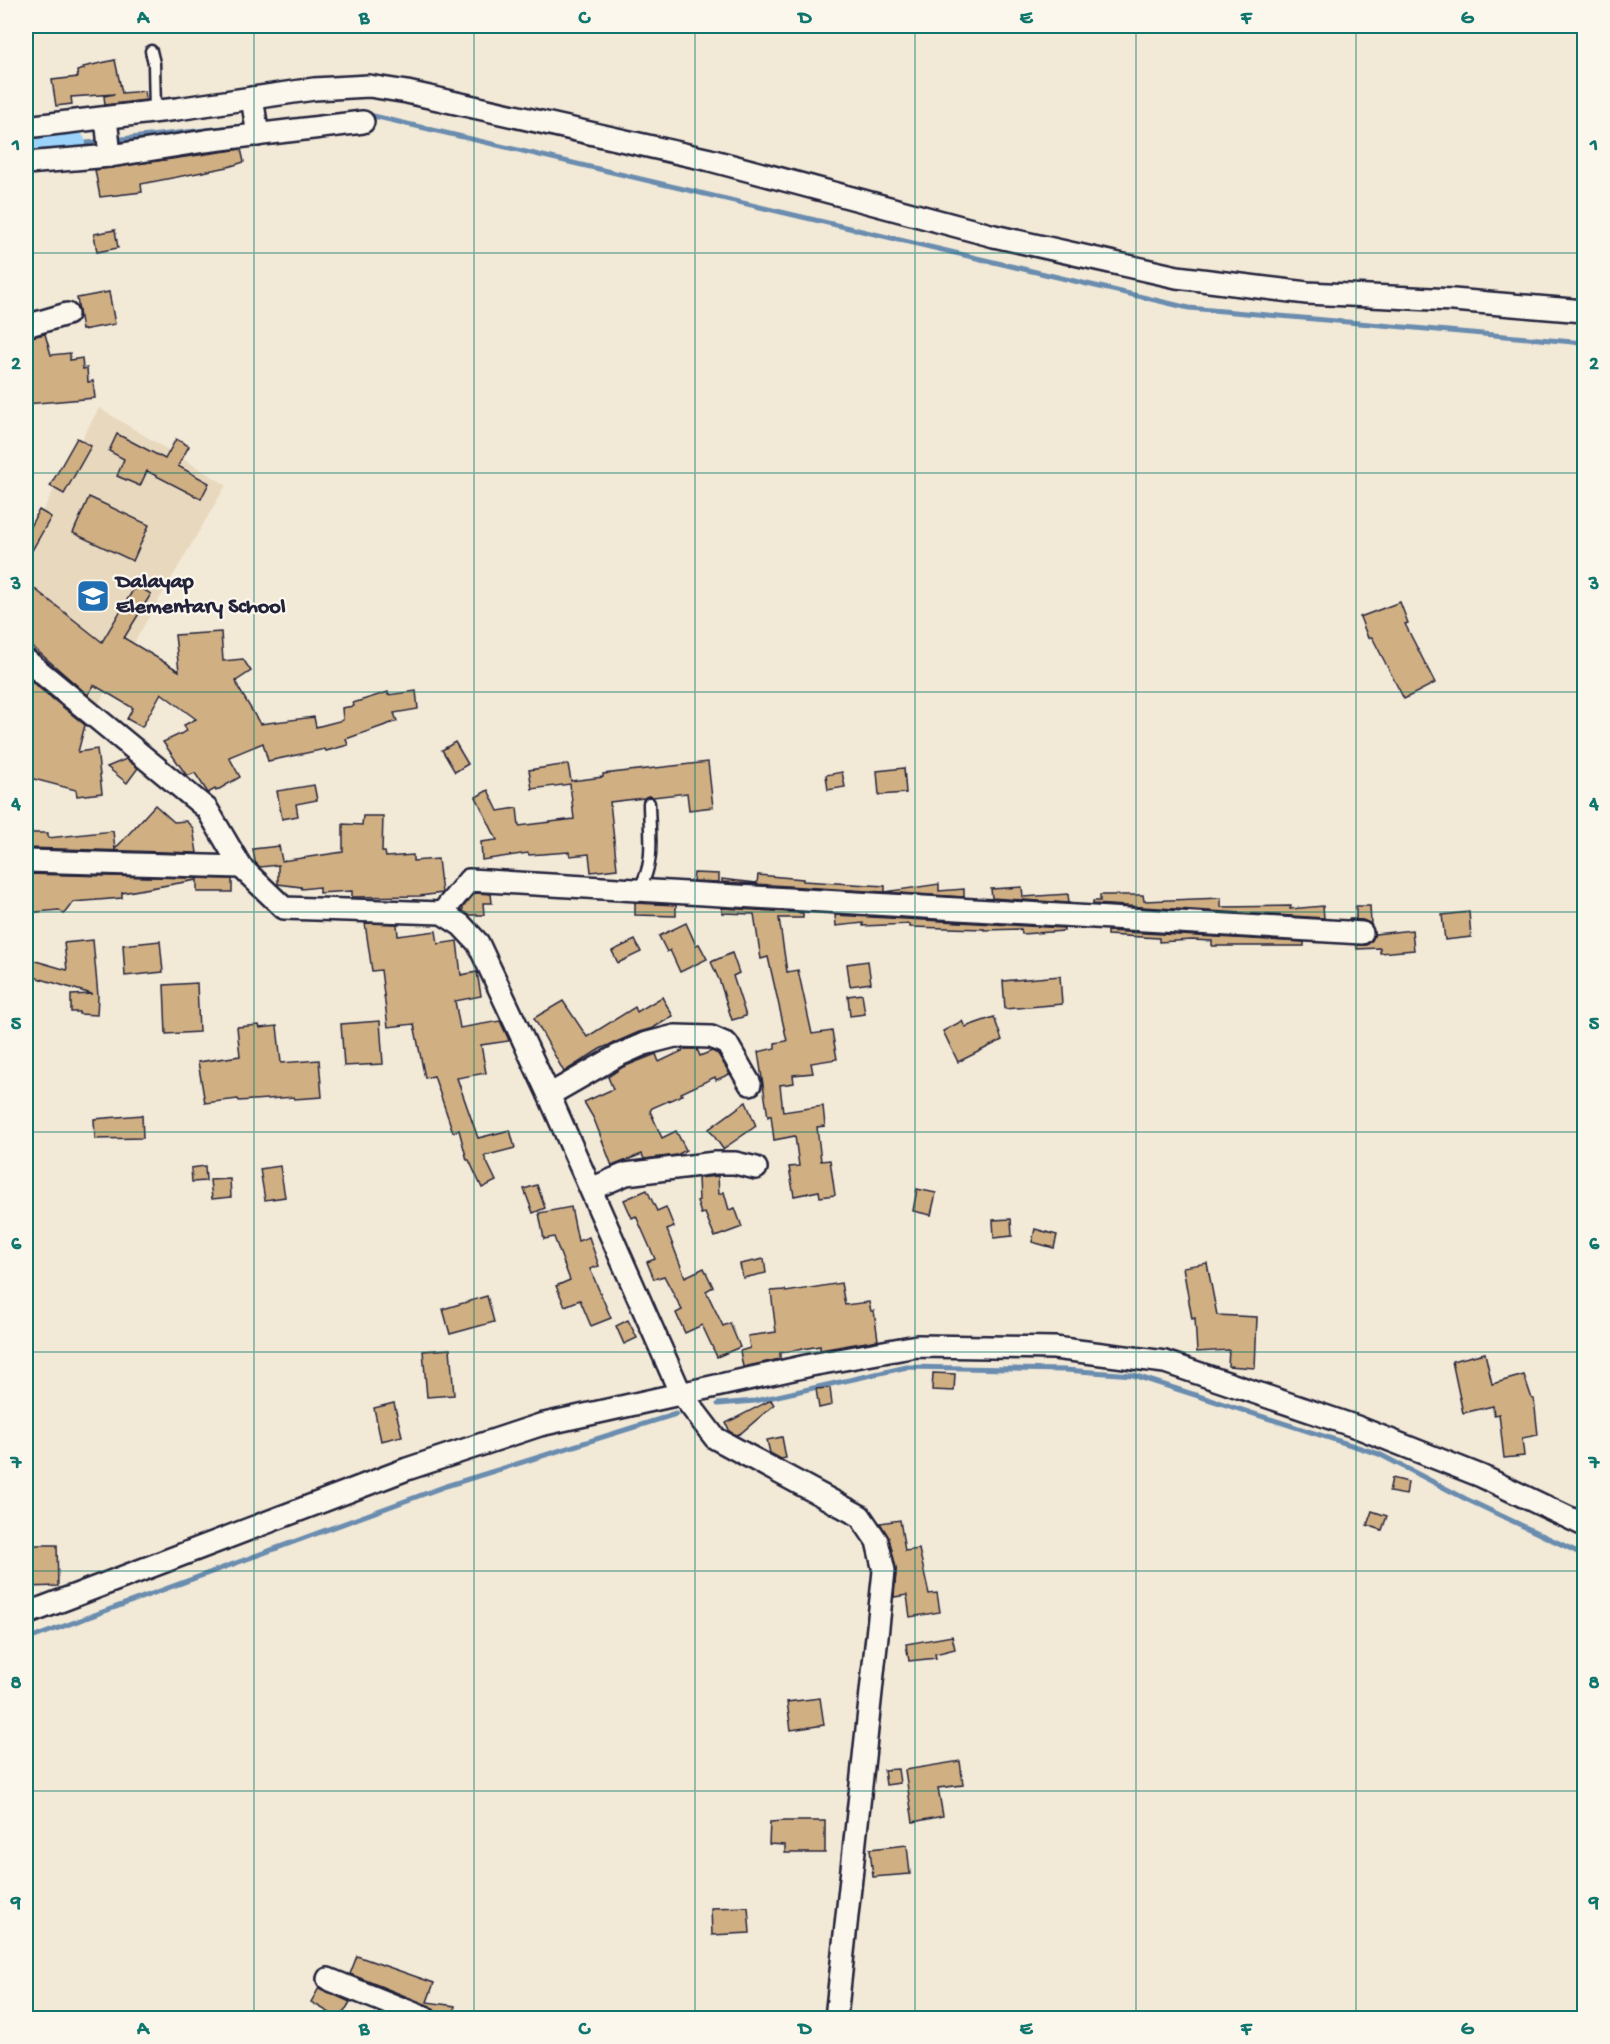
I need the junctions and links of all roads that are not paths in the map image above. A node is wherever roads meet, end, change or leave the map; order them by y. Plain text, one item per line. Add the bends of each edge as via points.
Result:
1 (151, 51) dead end
2 (155, 112) junction
3 (255, 117) junction
4 (363, 122) dead end
5 (26, 127) edge
6 (108, 136) junction
7 (26, 163) edge
8 (1584, 311) edge
9 (67, 314) dead end
10 (26, 326) edge
11 (26, 660) edge
12 (649, 803) dead end
13 (26, 861) edge
14 (241, 867) junction
15 (639, 888) junction
16 (442, 913) junction
17 (1362, 933) dead end
18 (750, 1084) dead end
19 (549, 1095) junction
20 (756, 1168) dead end
21 (591, 1189) junction
22 (681, 1392) junction
23 (1584, 1525) edge
24 (26, 1614) edge
25 (328, 1979) dead end
26 (425, 2019) edge
27 (836, 2019) edge

1 - 2 lane
2 - 3 street
2 - 6 street
3 - 4 street
3 - 6 street
3 - 8 street via 346,86 369,86 710,160 971,230 1177,276 1307,293
5 - 6 street
6 - 7 street
9 - 10 street
11 - 14 street via 207,809
12 - 15 lane via 650,858
13 - 14 street
14 - 16 street via 285,908
15 - 16 street via 469,880
15 - 17 street
16 - 19 street via 478,943
18 - 19 street via 727,1044 711,1037 675,1036 617,1056
19 - 21 street
20 - 21 street via 715,1163 626,1174
21 - 22 street
22 - 23 street via 917,1346 1054,1348 1166,1362 1357,1427 1481,1476
22 - 24 street via 540,1425 429,1462
22 - 27 street via 715,1438 860,1516 877,1541 884,1571
25 - 26 street

